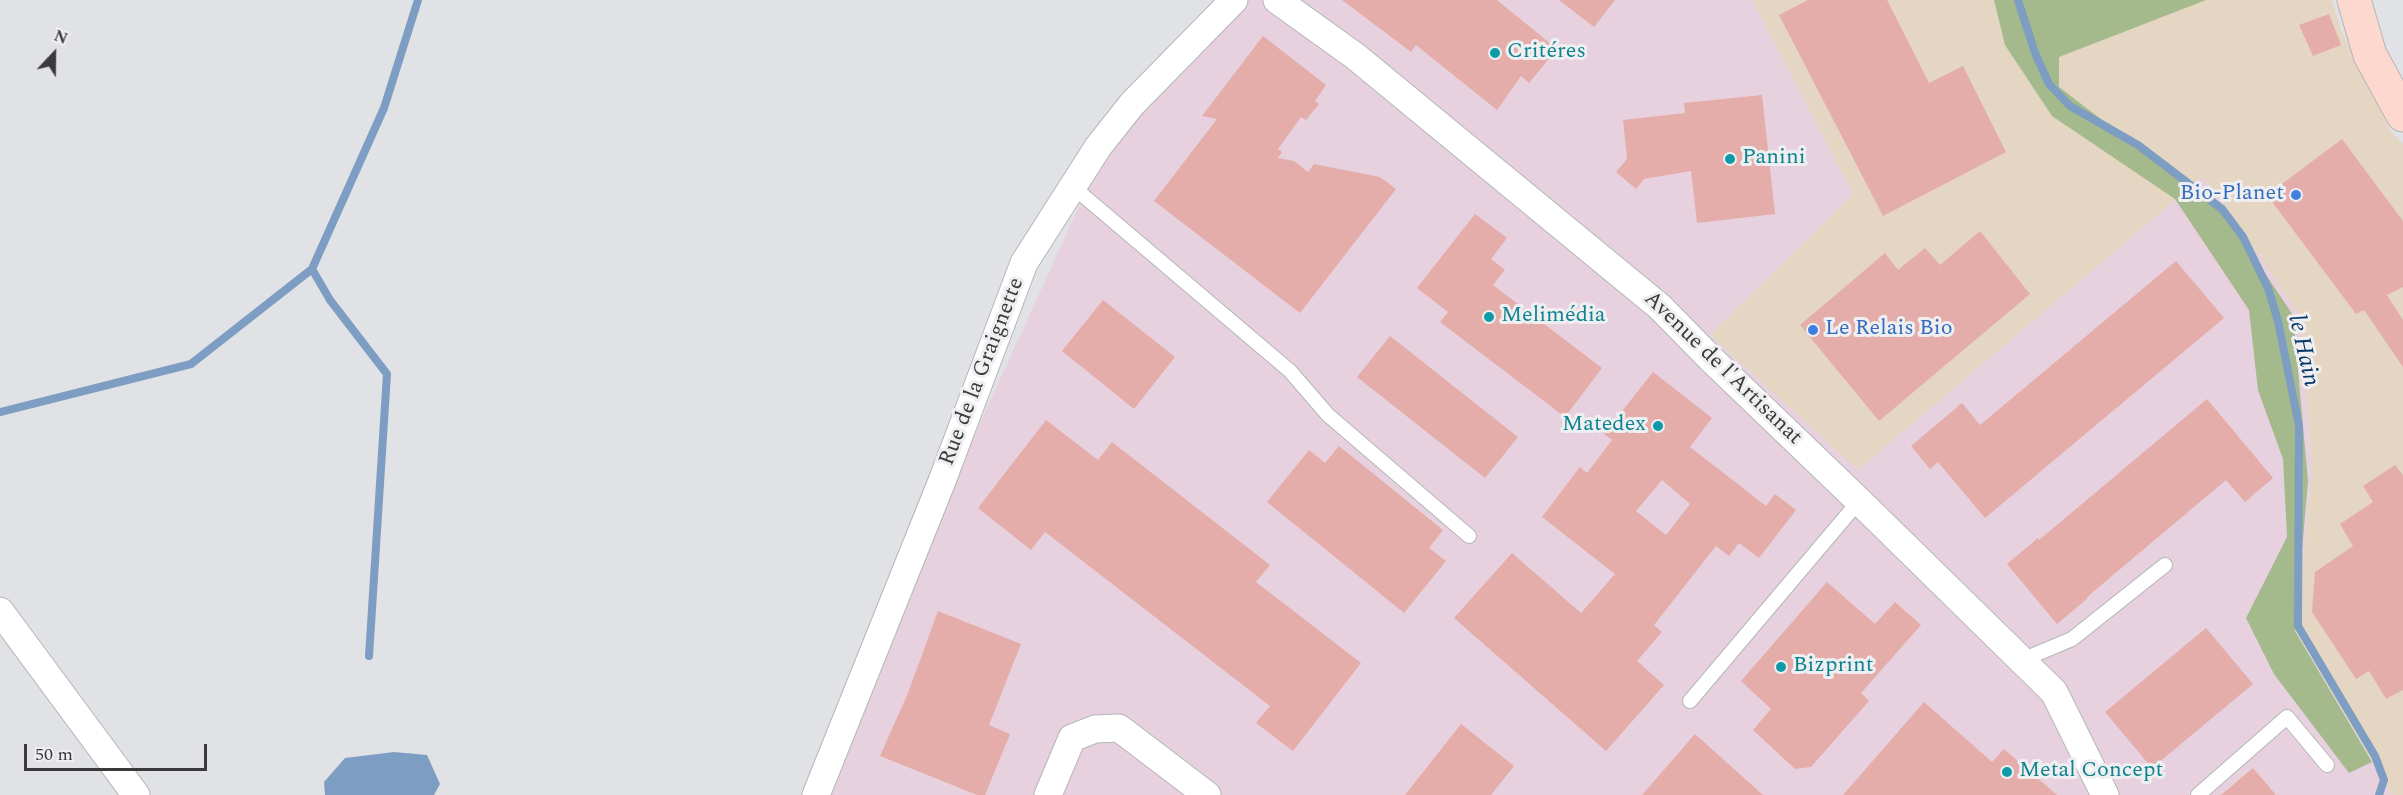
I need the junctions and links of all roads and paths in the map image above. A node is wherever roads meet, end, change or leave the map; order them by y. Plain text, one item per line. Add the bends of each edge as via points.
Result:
1 (1234, 0) edge
2 (1276, 0) edge
3 (2354, 0) edge
4 (2403, 115) edge
5 (1072, 186) junction
6 (1859, 501) junction
7 (1469, 536) dead end
8 (2164, 565) dead end
9 (0, 611) edge
10 (2022, 660) junction
11 (1690, 701) dead end
12 (2327, 765) dead end
13 (2104, 794) edge
14 (136, 795) edge
15 (816, 795) edge
16 (1048, 795) edge
17 (1207, 795) edge
18 (2198, 795) edge

1 - 5 street, Rue de la Graignette via 1132,104
2 - 6 street, Avenue de l'Artisanat via 1355,56 1660,307
3 - 4 main road via 2370,55
5 - 7 lane via 1290,371 1328,415
5 - 15 street, Rue de la Graignette via 1024,262 942,481
6 - 10 street, Avenue de l'Artisanat
6 - 11 lane
8 - 10 lane via 2072,639
9 - 14 street
10 - 13 street, Avenue de l'Artisanat via 2054,692
12 - 18 lane via 2287,717
16 - 17 street via 1072,738 1095,729 1119,728

